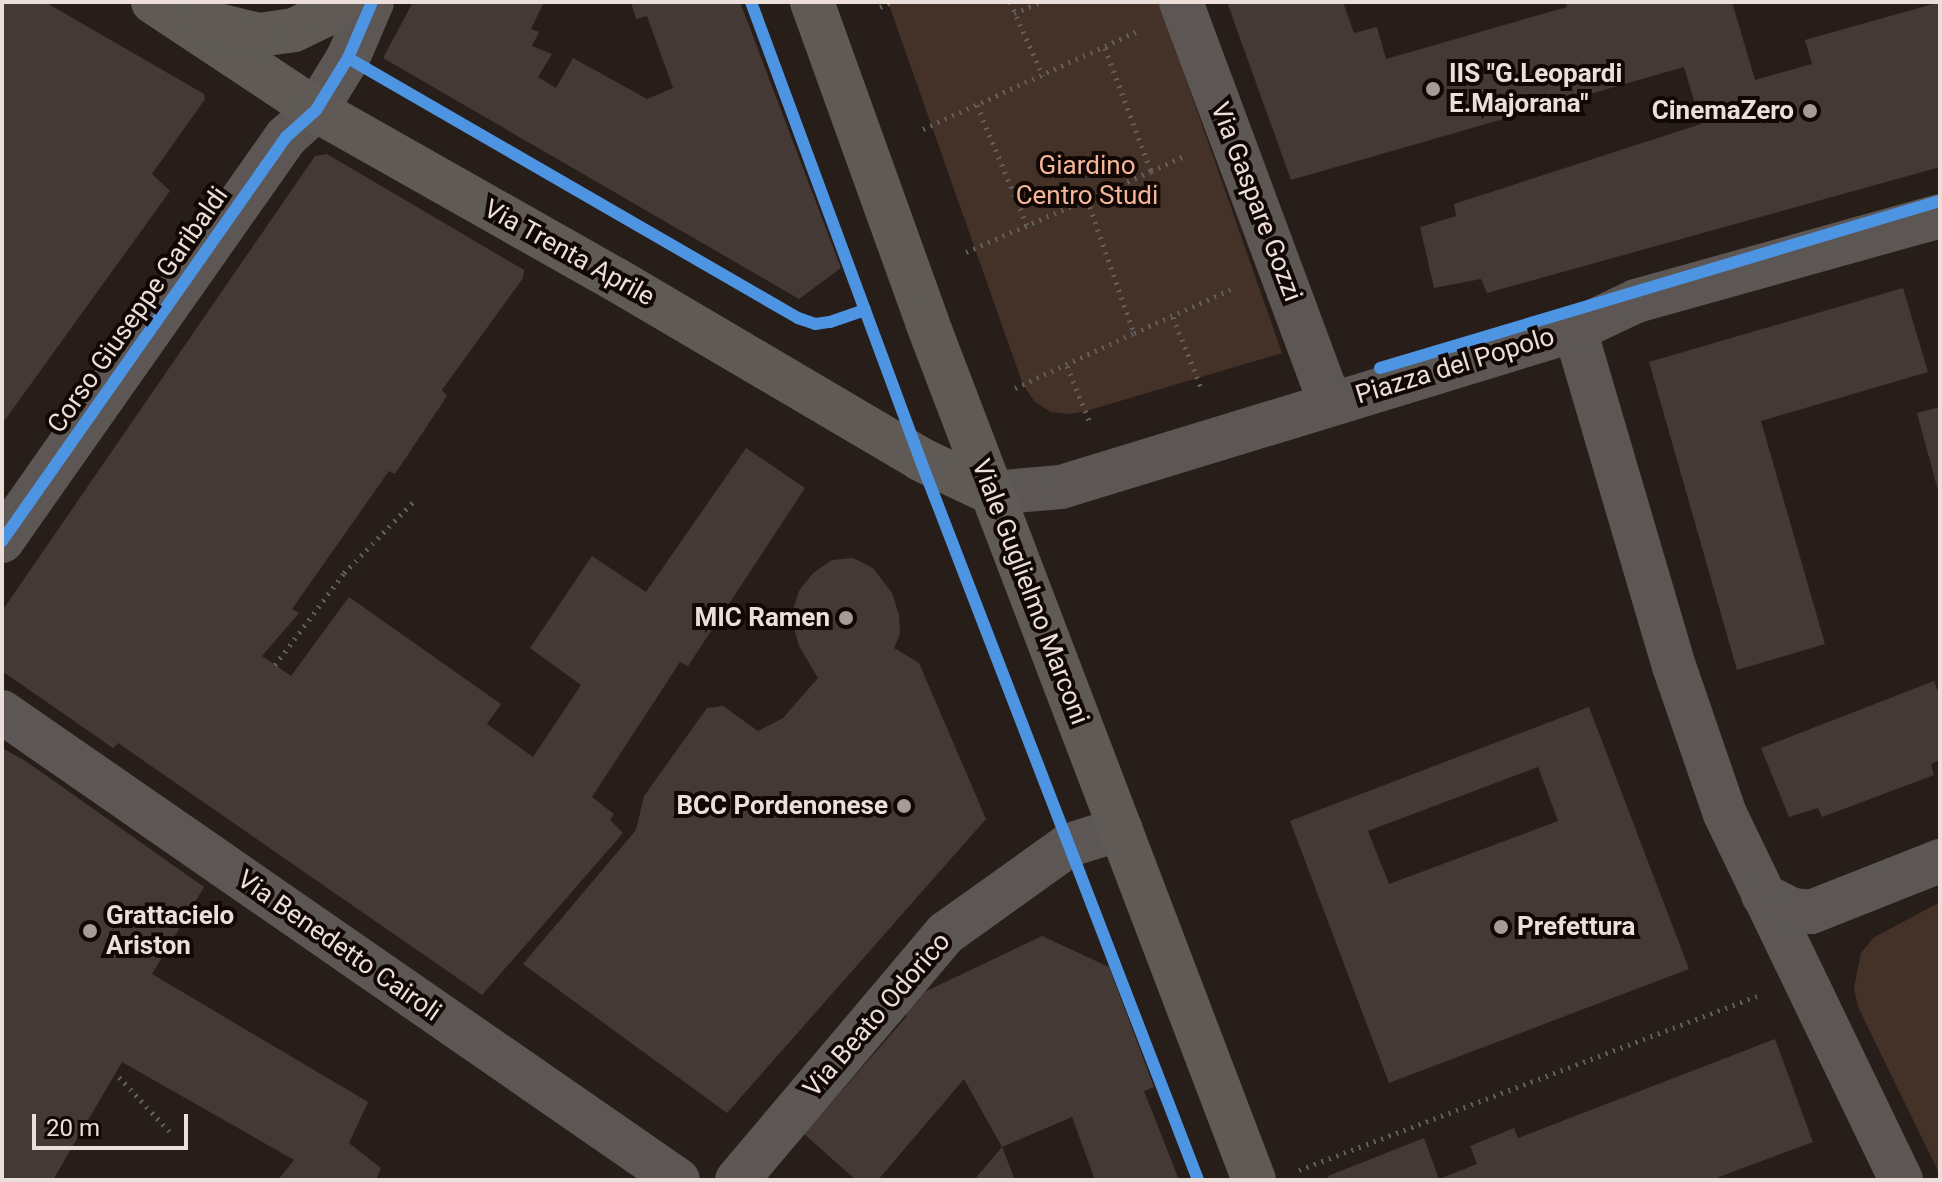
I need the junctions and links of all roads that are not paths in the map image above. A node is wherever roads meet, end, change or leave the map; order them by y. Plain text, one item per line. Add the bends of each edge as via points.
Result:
1 (155, 2) edge
2 (340, 2) edge
3 (372, 2) edge
4 (812, 2) edge
5 (1182, 5) edge
6 (316, 110) junction
7 (1940, 216) edge
8 (1575, 330) junction
9 (1330, 403) junction
10 (992, 493) junction
11 (2, 541) edge
12 (2, 712) edge
13 (1121, 829) junction
14 (1940, 861) edge
15 (1763, 895) junction
16 (1271, 1177) edge
17 (678, 1180) edge
18 (737, 1180) edge
19 (1901, 1180) edge

1 - 2 main road via 217,27 259,35 294,30
1 - 6 main road, Via Trenta Aprile
3 - 6 street, Corso Giuseppe Garibaldi via 348,58
4 - 10 main road, Viale Guglielmo Marconi
5 - 9 street, Via Gaspare Gozzi
6 - 10 main road, Via Trenta Aprile via 920,459
6 - 11 street, Corso Giuseppe Garibaldi via 286,137
7 - 8 street via 1636,301
8 - 9 street, Piazza del Popolo
8 - 15 street, Piazza del Popolo via 1675,669 1725,814
9 - 10 street, Piazza del Popolo via 1061,487
10 - 13 main road, Viale Guglielmo Marconi
12 - 17 street, Via Benedetto Cairoli
13 - 16 main road, Viale Guglielmo Marconi
13 - 18 street, Via Beato Odorico via 1069,845 946,933
14 - 15 street via 1811,912 1793,910
15 - 19 street, Piazza del Popolo

